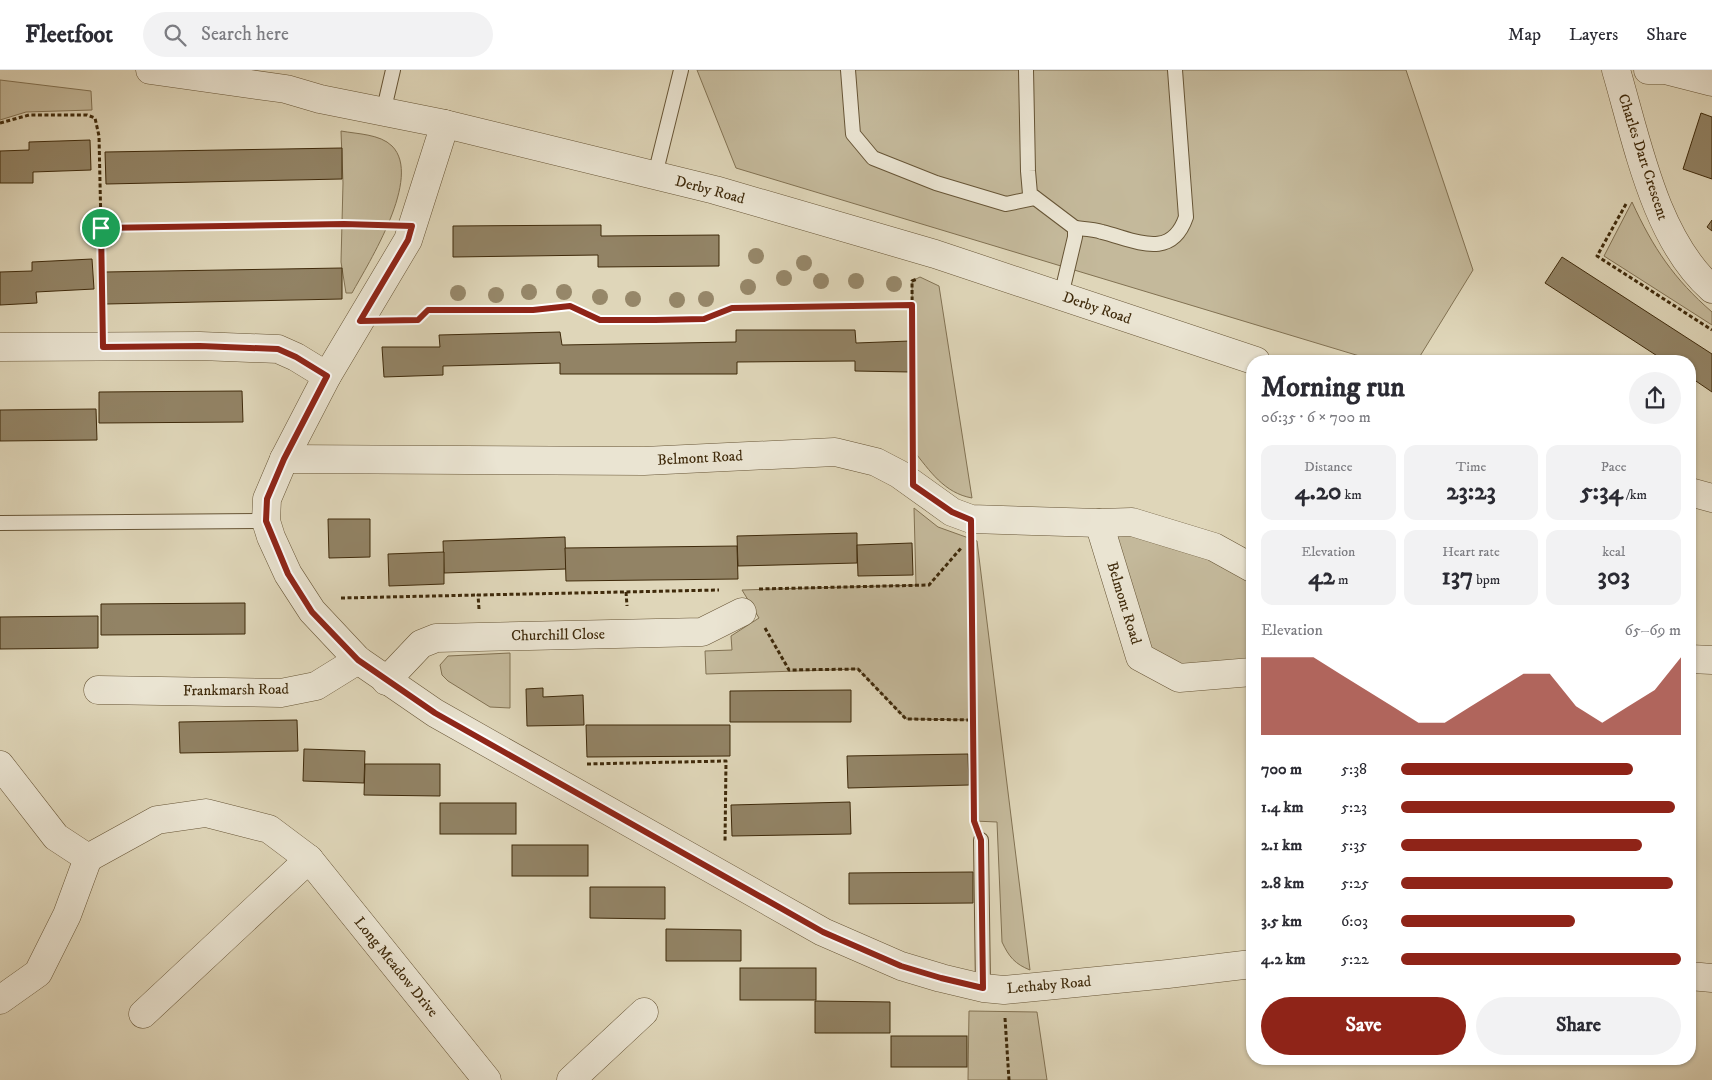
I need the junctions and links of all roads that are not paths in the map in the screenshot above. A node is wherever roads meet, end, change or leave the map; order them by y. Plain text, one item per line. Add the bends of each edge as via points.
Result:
1 (150, 70) edge
2 (240, 70) edge
3 (393, 70) edge
4 (681, 70) edge
5 (848, 70) edge
6 (1026, 70) edge
7 (1175, 70) edge
8 (1616, 70) edge
9 (1648, 70) edge
10 (1712, 82) edge
11 (286, 89) junction
12 (383, 112) junction
13 (445, 124) junction
14 (655, 175) junction
15 (1035, 198) junction
16 (1075, 228) junction
17 (1712, 289) edge
18 (1061, 296) junction
19 (0, 347) edge
20 (1246, 358) edge
21 (327, 376) junction
22 (284, 459) junction
23 (1696, 494) edge
24 (1712, 498) edge
25 (266, 521) junction
26 (0, 523) edge
27 (1099, 523) junction
28 (1246, 565) edge
29 (753, 609) road end
30 (1696, 659) edge
31 (358, 660) junction
32 (1712, 660) edge
33 (1246, 672) edge
34 (386, 681) junction
35 (98, 690) dead end
36 (0, 765) edge
37 (981, 840) road end
38 (88, 858) junction
39 (310, 859) junction
40 (1246, 965) edge
41 (1696, 977) edge
42 (1712, 978) edge
43 (993, 989) junction
44 (0, 1000) edge
45 (644, 1012) dead end
46 (143, 1014) dead end
47 (482, 1078) edge
48 (571, 1080) edge

1 - 11 street, Derby Road
2 - 11 street
3 - 12 lane
4 - 14 lane
5 - 15 lane via 853,134 873,158 936,183 1006,204
6 - 15 lane via 1028,171 1030,194
7 - 16 lane via 1186,217 1181,230 1165,243 1152,245
8 - 17 street, Charles Dart Crescent via 1661,218 1676,245
9 - 10 street via 1665,70
11 - 12 street, Derby Road
12 - 13 street, Derby Road
13 - 14 street, Derby Road
13 - 21 street via 408,240
14 - 18 street, Derby Road via 935,254
15 - 16 lane
16 - 18 lane
18 - 20 street, Derby Road
19 - 21 street via 278,349
21 - 22 street
22 - 25 street via 267,499
22 - 27 street, Belmont Road via 644,461 835,452 876,462 900,474 971,528
23 - 24 street
25 - 26 lane
25 - 31 street via 284,566 312,612
27 - 28 street, Belmont Road via 1132,522 1214,547
27 - 33 street, Belmont Road via 1140,657 1179,678
29 - 34 street, Churchill Close via 702,632 436,638 421,644
30 - 32 street
31 - 34 street, Lethaby Road
31 - 35 street, Frankmarsh Road via 316,686 281,693
34 - 43 street, Lethaby Road via 435,713 832,936 901,966
36 - 38 street via 56,837
37 - 43 lane
38 - 39 street, Long Meadow Drive via 157,820 206,813 269,829
38 - 44 street via 67,916 38,973
39 - 46 street
39 - 47 street, Long Meadow Drive
40 - 43 street, Lethaby Road
41 - 42 street
45 - 48 street

